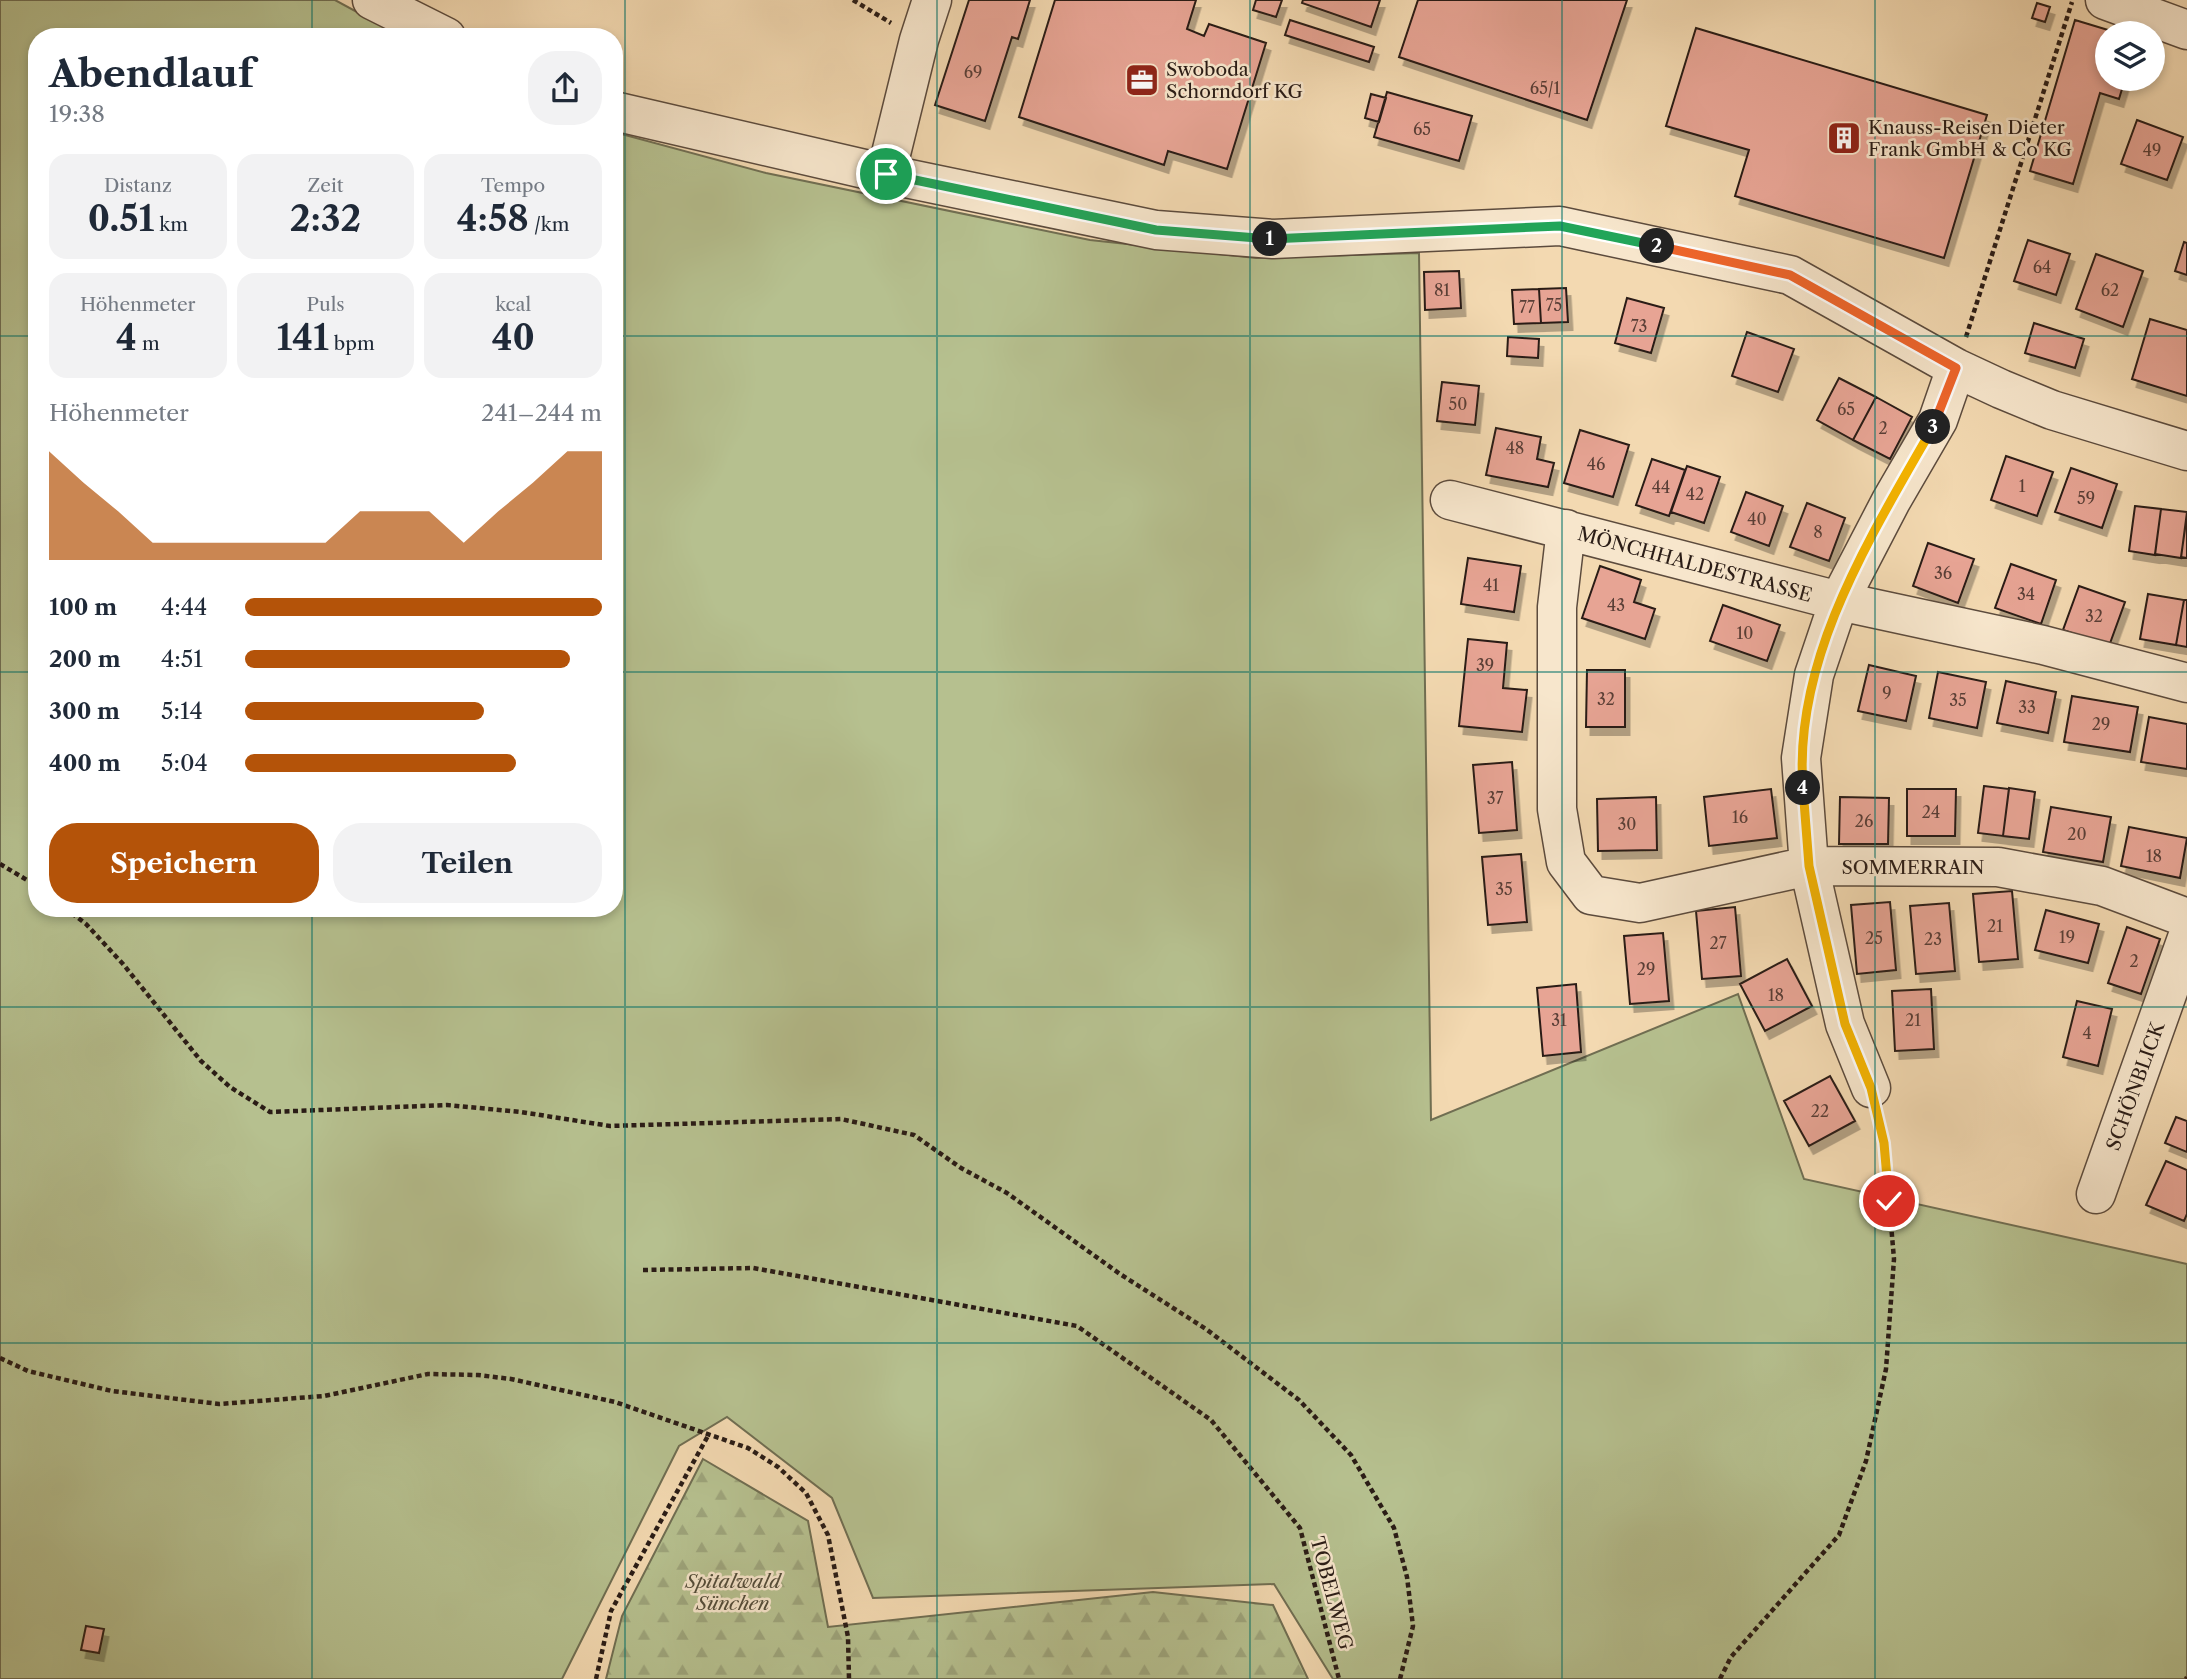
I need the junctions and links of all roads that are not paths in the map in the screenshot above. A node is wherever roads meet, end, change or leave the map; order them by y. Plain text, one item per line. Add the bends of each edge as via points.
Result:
1 (372, 0) edge
2 (932, 0) edge
3 (2105, 0) edge
4 (428, 28) edge
5 (2187, 30) edge
6 (623, 113) edge
7 (886, 174) junction
8 (1956, 368) junction
9 (2187, 451) edge
10 (1450, 500) dead end
11 (1566, 530) junction
12 (1839, 601) junction
13 (2187, 683) edge
14 (1809, 866) junction
15 (2187, 918) edge
16 (2187, 938) edge
17 (1871, 1088) road end
18 (2096, 1194) dead end

1 - 4 street
2 - 7 street
3 - 5 street
6 - 7 street
7 - 8 street via 1156,230 1273,239 1560,226 1790,275
8 - 9 street via 2053,410
8 - 12 street via 1938,420
10 - 11 street, MÖNCHHALDESTRASSE
11 - 12 street, MÖNCHHALDESTRASSE
11 - 14 street, SOMMERRAIN via 1557,607 1555,708 1557,809 1566,862 1591,895 1640,903
12 - 13 street, MÖNCHHALDESTRASSE via 2043,645
12 - 14 street via 1814,676 1801,758
14 - 15 street, SOMMERRAIN via 1998,867 2102,886
14 - 17 street via 1845,1024
16 - 18 street, SCHÖNBLICK

